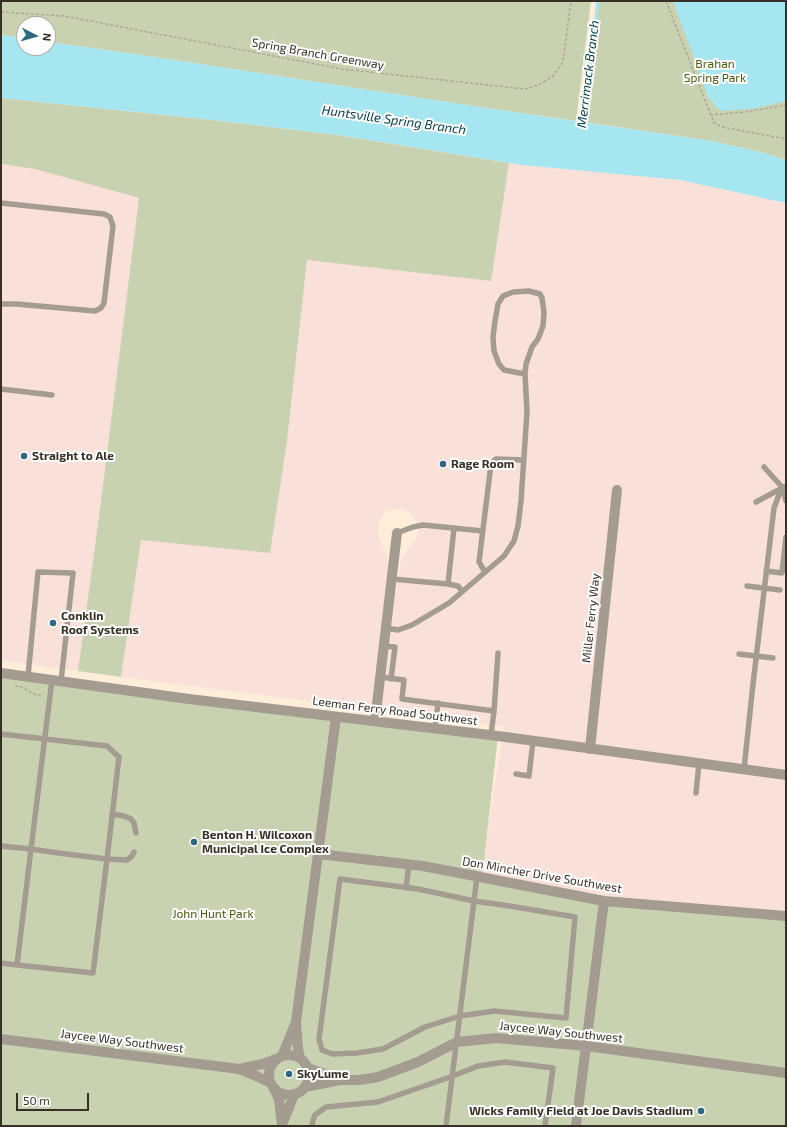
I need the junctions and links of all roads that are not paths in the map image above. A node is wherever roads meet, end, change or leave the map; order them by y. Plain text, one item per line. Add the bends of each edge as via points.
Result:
1 (1, 203) edge
2 (1, 304) edge
3 (525, 374) junction
4 (1, 389) edge
5 (52, 395) dead end
6 (523, 460) junction
7 (764, 467) dead end
8 (784, 486) edge
9 (617, 490) dead end
10 (786, 501) edge
11 (756, 502) dead end
12 (454, 528) junction
13 (483, 531) junction
14 (397, 533) joint
15 (786, 537) edge
16 (766, 571) junction
17 (485, 572) junction
18 (392, 579) junction
19 (448, 584) junction
20 (747, 586) dead end
21 (764, 588) junction
22 (780, 590) dead end
23 (462, 591) junction
24 (386, 628) junction
25 (384, 646) junction
26 (498, 653) dead end
27 (739, 654) dead end
28 (756, 656) junction
29 (773, 658) dead end
30 (1, 673) edge
31 (28, 676) junction
32 (380, 677) junction
33 (391, 679) junction
34 (56, 680) junction
35 (438, 704) junction
36 (494, 711) junction
37 (336, 717) junction
38 (375, 721) junction
39 (435, 728) junction
40 (1, 734) edge
41 (491, 735) junction
42 (44, 739) junction
43 (533, 741) junction
44 (590, 749) junction
45 (699, 763) junction
46 (744, 769) junction
47 (516, 774) dead end
48 (786, 775) edge
49 (696, 793) dead end
50 (112, 814) junction
51 (136, 833) dead end
52 (1, 846) edge
53 (31, 850) junction
54 (134, 852) dead end
55 (318, 854) junction
56 (107, 859) junction
57 (409, 865) junction
58 (478, 877) junction
59 (406, 888) junction
60 (604, 901) junction
61 (474, 902) junction
62 (786, 916) edge
63 (1, 963) edge
64 (16, 965) junction
65 (460, 1016) junction
66 (296, 1022) junction
67 (1, 1039) edge
68 (457, 1042) junction
69 (586, 1046) junction
70 (280, 1057) junction
71 (300, 1058) junction
72 (308, 1068) junction
73 (239, 1069) junction
74 (786, 1073) edge
75 (453, 1076) junction
76 (340, 1080) junction
77 (272, 1086) junction
78 (305, 1087) junction
79 (294, 1095) junction
80 (282, 1125) edge
81 (312, 1126) edge
82 (446, 1126) edge
83 (545, 1126) edge
84 (576, 1126) edge

1 - 2 lane via 104,214 110,217 113,226 104,303 101,308 95,311
3 - 3 lane via 526,364 543,326 544,312 540,294 529,291 513,292 503,296 498,304 493,337 494,351 504,370
3 - 6 lane via 527,412
4 - 5 lane
6 - 13 lane via 496,459 490,464
6 - 17 lane via 521,501 514,541 504,556
7 - 8 lane
8 - 10 lane
8 - 11 lane
8 - 16 lane via 774,508
9 - 44 street, Miller Ferry Way
12 - 13 lane
12 - 14 lane via 423,525
12 - 19 lane
13 - 17 lane via 479,562
14 - 18 street
15 - 16 lane via 782,572
16 - 21 lane
17 - 23 lane
18 - 19 lane
18 - 24 street
19 - 23 lane via 458,586
20 - 21 lane
21 - 22 lane
21 - 28 lane
23 - 24 lane via 449,603 412,625 398,630
24 - 25 street
25 - 32 street
25 - 33 lane via 395,647
26 - 36 lane
27 - 28 lane
28 - 29 lane
28 - 46 lane
30 - 31 street, Leeman Ferry Road Southwest
31 - 34 street, Leeman Ferry Road Southwest
31 - 34 lane via 38,572 73,573
32 - 33 lane
32 - 38 street
33 - 35 lane via 404,680 402,699
34 - 37 street, Leeman Ferry Road Southwest
34 - 42 lane via 50,696
35 - 36 lane
35 - 39 lane
36 - 41 lane
37 - 38 street, Leeman Ferry Road Southwest
37 - 55 street
38 - 39 street, Leeman Ferry Road Southwest
39 - 41 street, Leeman Ferry Road Southwest
40 - 42 lane
41 - 43 street, Leeman Ferry Road Southwest
42 - 50 lane via 107,746 119,757
42 - 53 lane
43 - 44 street, Leeman Ferry Road Southwest
43 - 47 lane via 529,776
44 - 45 street, Leeman Ferry Road Southwest
45 - 46 street, Leeman Ferry Road Southwest
45 - 49 lane
46 - 48 street, Leeman Ferry Road Southwest
50 - 51 lane via 131,819
50 - 56 lane
52 - 53 lane
53 - 56 lane
53 - 64 lane
54 - 56 lane via 127,860
55 - 57 street, Don Mincher Drive Southwest
55 - 66 street
56 - 64 lane via 93,973
57 - 58 street, Don Mincher Drive Southwest
57 - 59 lane
58 - 60 street, Don Mincher Drive Southwest
58 - 61 lane
59 - 61 lane
59 - 65 lane via 340,879 319,1040 322,1050 332,1054 383,1049 425,1027
60 - 62 street, Don Mincher Drive Southwest
60 - 69 street
61 - 65 lane
61 - 65 lane via 575,917 566,1018 494,1011
63 - 64 lane
65 - 68 lane
66 - 70 street
66 - 71 street
67 - 73 street, Jaycee Way Southwest
68 - 69 street, Jaycee Way Southwest via 496,1038
68 - 75 lane
68 - 76 street, Jaycee Way Southwest via 418,1062 378,1077
69 - 74 street, Jaycee Way Southwest
69 - 84 street
70 - 71 street via 288,1055
70 - 73 street, Jaycee Way Southwest
70 - 77 street via 270,1070
71 - 72 street
72 - 76 street, Jaycee Way Southwest
72 - 78 street via 308,1081
73 - 77 street, Jaycee Way Southwest
75 - 81 lane via 378,1102 326,1108 315,1115
75 - 82 lane
75 - 83 lane via 478,1066 505,1062 553,1068
76 - 78 street, Jaycee Way Southwest
77 - 79 street via 280,1093
77 - 80 street via 279,1099
78 - 79 street
79 - 80 street

